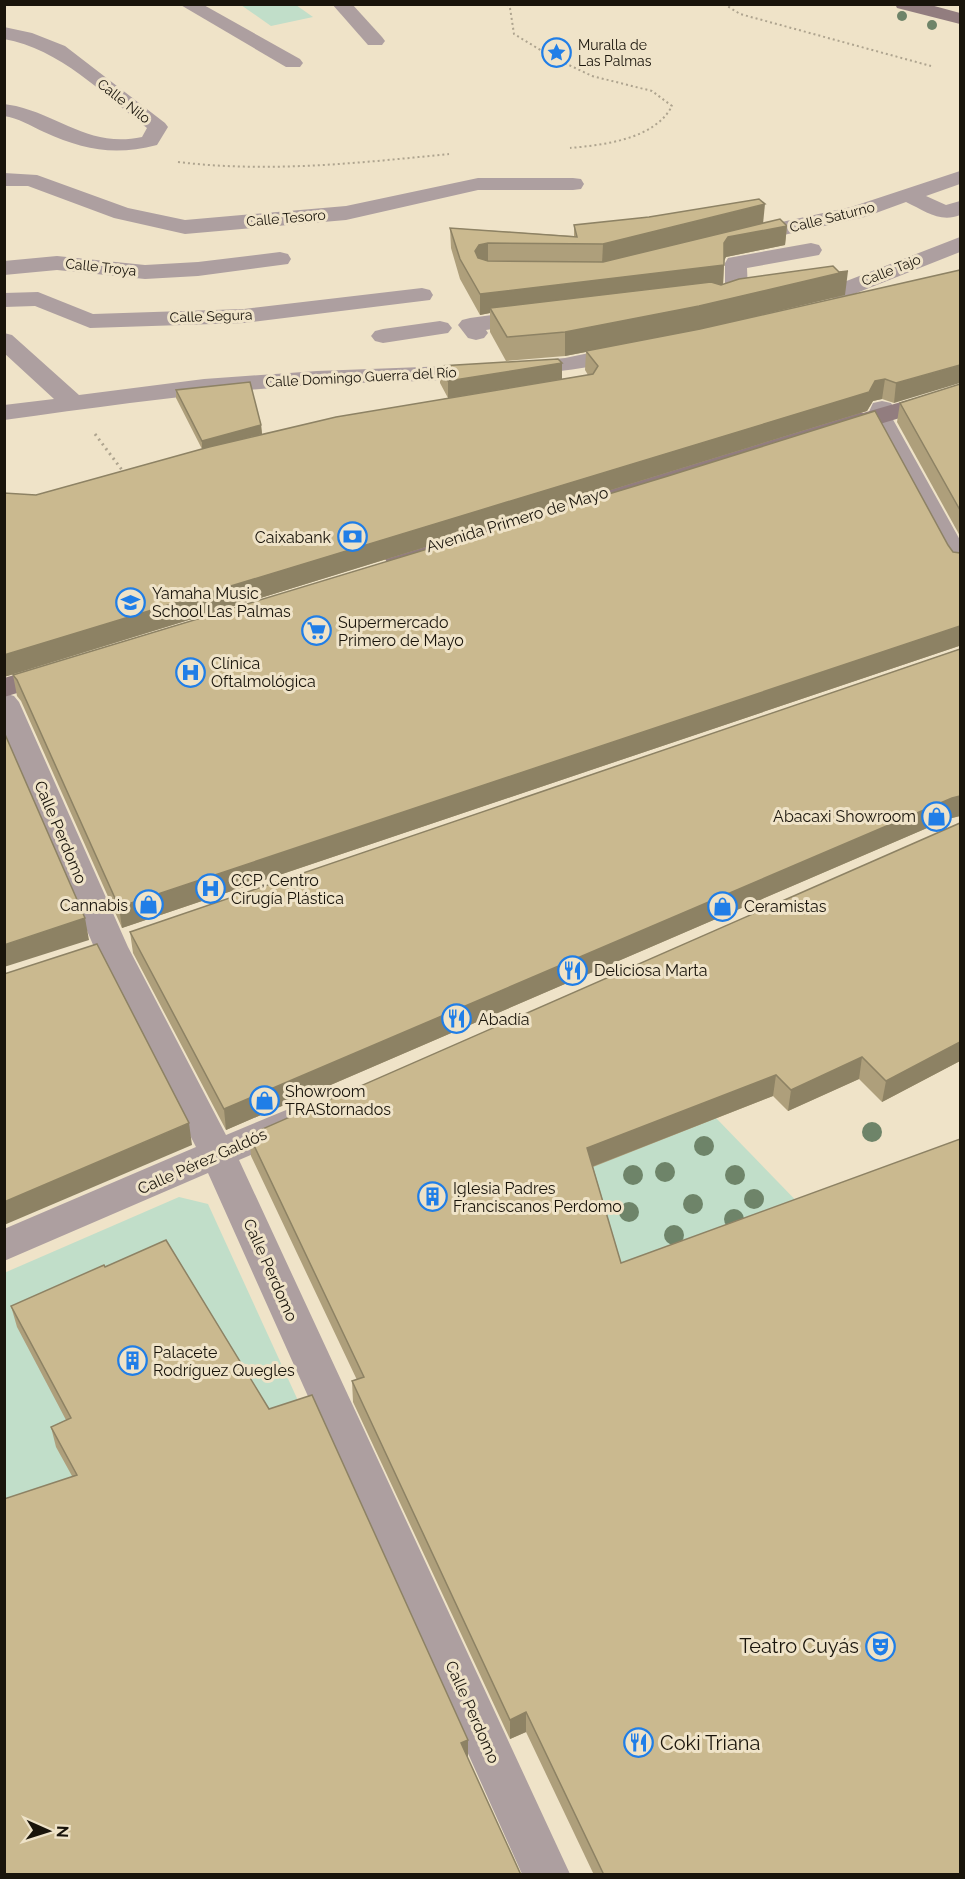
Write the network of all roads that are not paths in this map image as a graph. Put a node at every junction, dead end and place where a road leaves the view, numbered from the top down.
1 (188, 4) edge
2 (341, 4) edge
3 (904, 4) edge
4 (956, 4) edge
5 (960, 5) edge
6 (960, 19) edge
7 (4, 33) edge
8 (375, 41) dead end
9 (293, 63) dead end
10 (4, 110) edge
11 (960, 177) edge
12 (4, 179) edge
13 (573, 184) dead end
14 (908, 195) junction
15 (960, 207) edge
16 (198, 234) junction
17 (331, 234) dead end
18 (727, 240) edge
19 (960, 244) edge
20 (811, 250) dead end
21 (280, 259) dead end
22 (4, 268) edge
23 (198, 269) junction
24 (895, 293) edge
25 (422, 296) dead end
26 (4, 300) edge
27 (688, 304) edge
28 (851, 304) junction
29 (821, 310) edge
30 (561, 313) edge
31 (477, 320) edge
32 (440, 328) dead end
33 (290, 330) dead end
34 (383, 335) junction
35 (4, 340) edge
36 (654, 347) edge
37 (565, 365) junction
38 (960, 384) edge
39 (583, 387) edge
40 (960, 392) edge
41 (72, 402) junction
42 (880, 412) junction
43 (4, 413) edge
44 (960, 564) edge
45 (375, 569) edge
46 (4, 675) edge
47 (4, 688) edge
48 (4, 702) edge
49 (317, 1111) edge
50 (218, 1154) junction
51 (4, 1246) edge
52 (546, 1875) edge

1 - 9 street
2 - 8 street
3 - 6 street
4 - 5 street
7 - 10 street, Calle Nilo
11 - 14 street, Calle Saturno
12 - 16 street, Calle Tesoro
13 - 16 street, Calle Tesoro
14 - 15 street
14 - 18 street, Calle Saturno
16 - 17 street
16 - 23 street
19 - 28 street, Calle Tajo
20 - 27 street
21 - 23 street, Calle Troya
22 - 23 street, Calle Troya
24 - 28 street
25 - 34 street, Calle Segura
26 - 34 street, Calle Segura
28 - 29 street
30 - 31 street
32 - 34 street
33 - 34 street
34 - 37 street, Calle Domingo Guerra del Río
34 - 41 street, Calle Domingo Guerra del Río
35 - 41 street
36 - 37 street, Calle Domingo Guerra del Río
37 - 39 street
38 - 42 street, Avenida Primero de Mayo
40 - 42 street, Avenida Primero de Mayo
41 - 43 street, Calle Domingo Guerra del Río
42 - 44 street
42 - 45 street, Avenida Primero de Mayo
46 - 47 street
48 - 50 street, Calle Perdomo
49 - 50 street, Calle Pérez Galdós
50 - 51 street, Calle Pérez Galdós
50 - 52 street, Calle Perdomo

